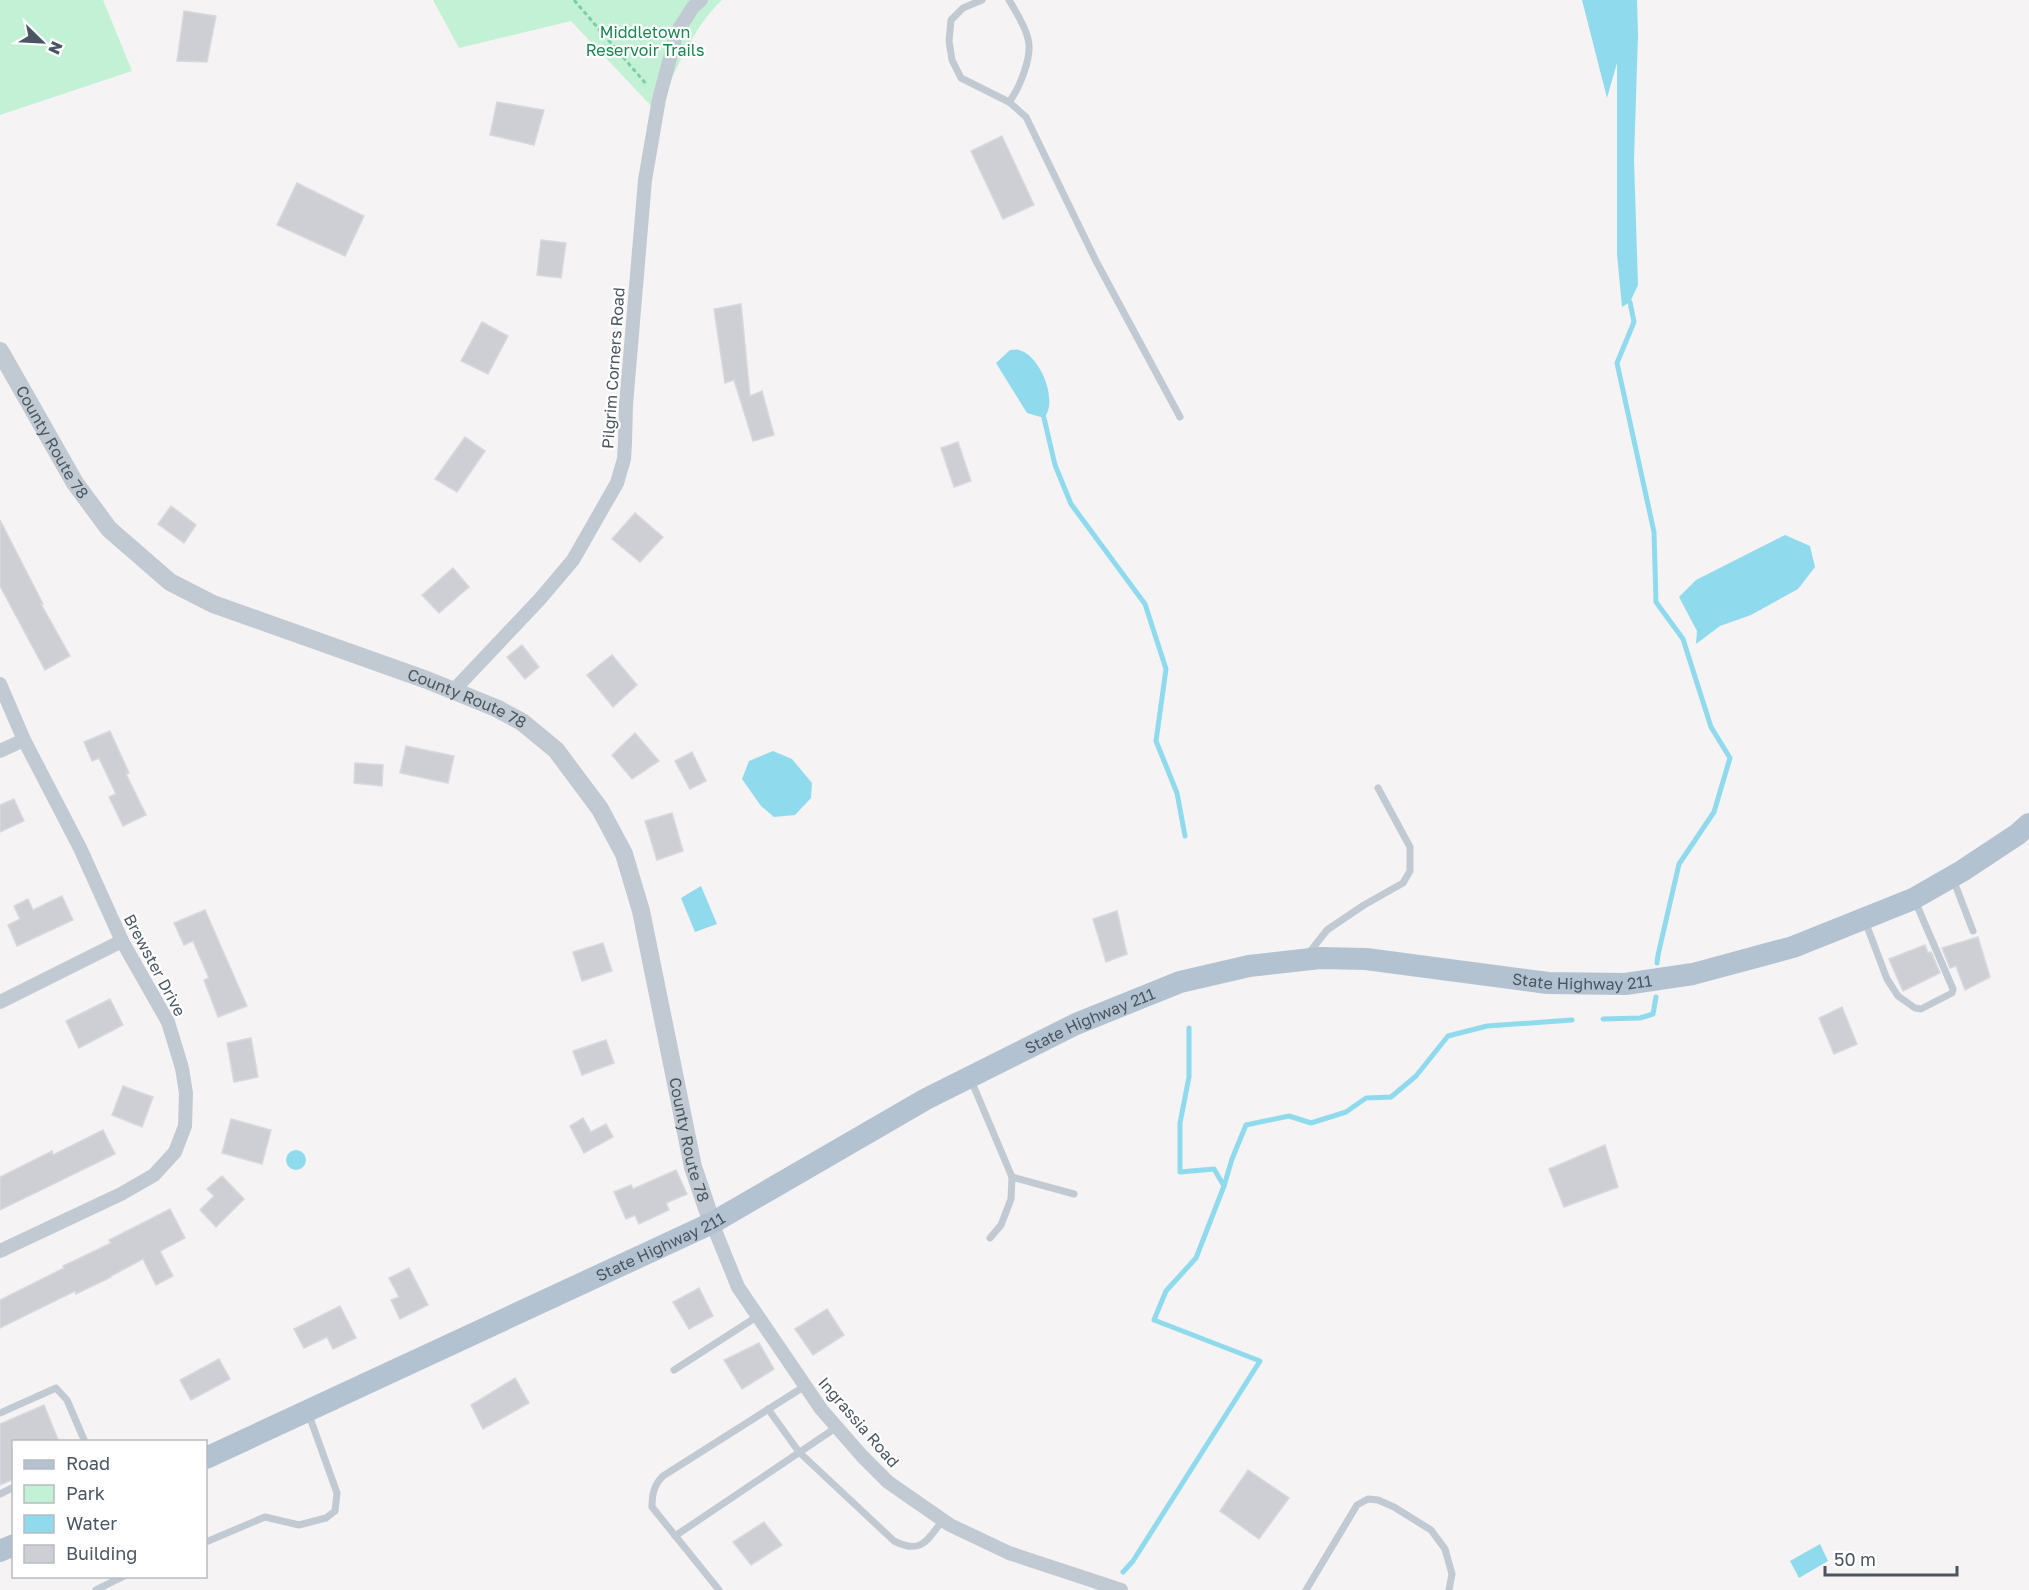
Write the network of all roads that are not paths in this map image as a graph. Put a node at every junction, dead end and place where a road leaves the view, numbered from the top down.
1 (701, 0) edge
2 (982, 0) edge
3 (1009, 0) edge
4 (1009, 102) junction
5 (0, 351) edge
6 (1180, 417) dead end
7 (0, 684) edge
8 (453, 691) junction
9 (24, 740) junction
10 (0, 751) edge
11 (1378, 788) dead end
12 (2029, 824) edge
13 (1952, 877) junction
14 (1913, 899) junction
15 (1864, 919) junction
16 (1973, 931) dead end
17 (122, 941) junction
18 (1303, 960) junction
19 (0, 1002) edge
20 (969, 1078) junction
21 (1012, 1177) junction
22 (1074, 1194) dead end
23 (712, 1223) junction
24 (990, 1238) dead end
25 (0, 1251) edge
26 (758, 1316) junction
27 (674, 1370) dead end
28 (806, 1386) junction
29 (768, 1409) junction
30 (308, 1410) junction
31 (0, 1413) edge
32 (837, 1427) junction
33 (84, 1440) edge
34 (799, 1452) junction
35 (207, 1458) edge
36 (943, 1520) junction
37 (675, 1536) junction
38 (207, 1542) edge
39 (120, 1578) edge
40 (96, 1590) edge
41 (720, 1590) edge
42 (1121, 1590) edge
43 (1306, 1590) edge
44 (1449, 1590) edge

1 - 8 street, Pilgrim Corners Road
2 - 4 lane
3 - 4 lane
4 - 6 lane
5 - 8 street, County Route 78
7 - 9 street, Brewster Drive
8 - 23 street, County Route 78
9 - 10 street
9 - 17 street, Brewster Drive
11 - 18 lane
12 - 13 main road, State Highway 211
13 - 14 main road, State Highway 211
13 - 16 lane
14 - 15 main road, State Highway 211
14 - 15 lane
15 - 18 main road, State Highway 211
17 - 19 street
17 - 25 street, Brewster Drive
18 - 20 main road, State Highway 211
20 - 21 lane
20 - 23 main road, State Highway 211
21 - 22 lane
21 - 24 lane
23 - 26 street, Ingrassia Road
23 - 30 main road, State Highway 211
26 - 27 lane
26 - 28 street, Ingrassia Road
28 - 29 lane
28 - 32 street, Ingrassia Road
29 - 34 lane
29 - 37 lane
30 - 35 main road, State Highway 211
30 - 38 lane
31 - 33 lane
32 - 34 lane
32 - 36 street, Ingrassia Road
34 - 36 lane
34 - 37 lane
36 - 42 street, Ingrassia Road
37 - 41 lane
39 - 40 lane
43 - 44 lane

